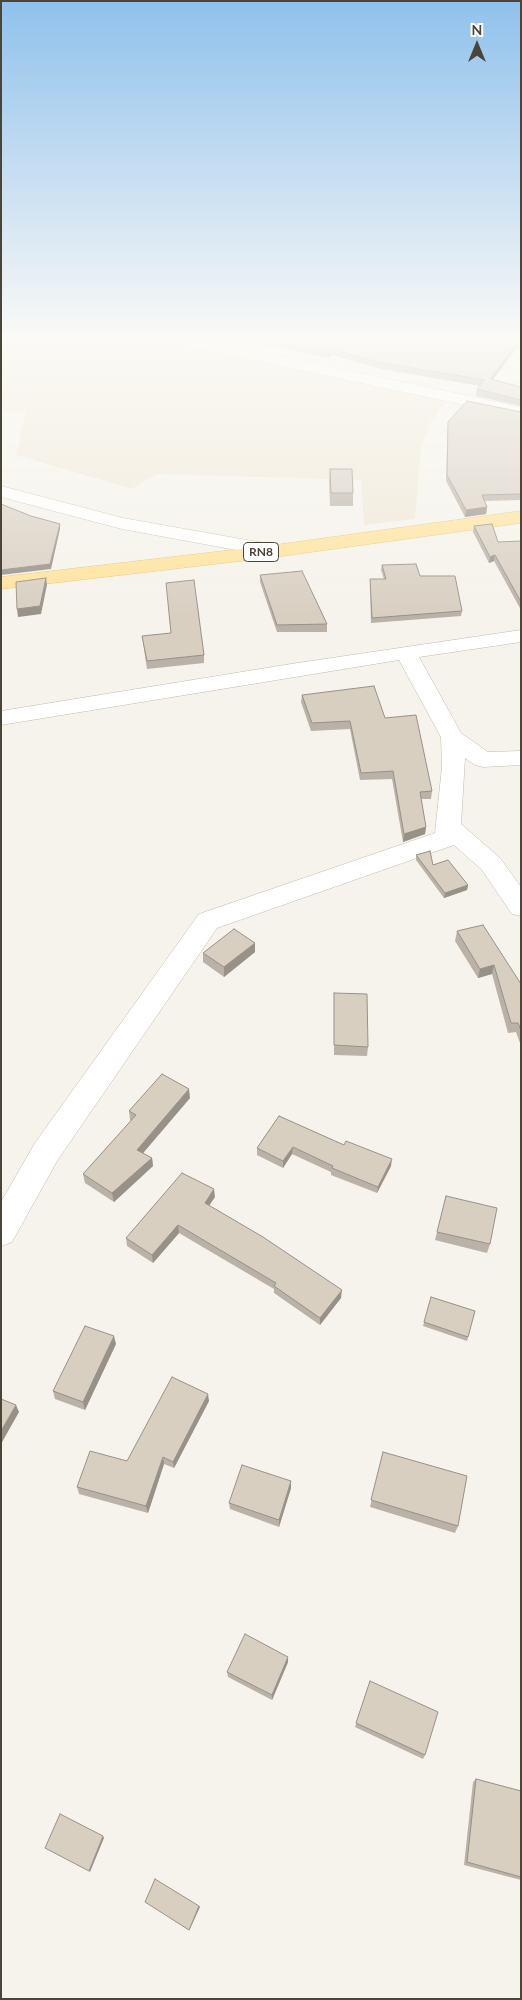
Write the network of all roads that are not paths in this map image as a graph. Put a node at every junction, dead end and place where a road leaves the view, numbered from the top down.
1 (1, 491) edge
2 (521, 517) edge
3 (274, 551) junction
4 (1, 582) edge
5 (521, 636) edge
6 (406, 653) junction
7 (1, 718) edge
8 (452, 737) junction
9 (521, 758) edge
10 (448, 826) junction
11 (521, 907) edge
12 (1, 1232) edge

1 - 3 street
2 - 3 main road, RN8
3 - 4 main road, RN8
5 - 6 street
6 - 7 street
6 - 8 street
8 - 9 street
8 - 10 street
10 - 11 street
10 - 12 street

